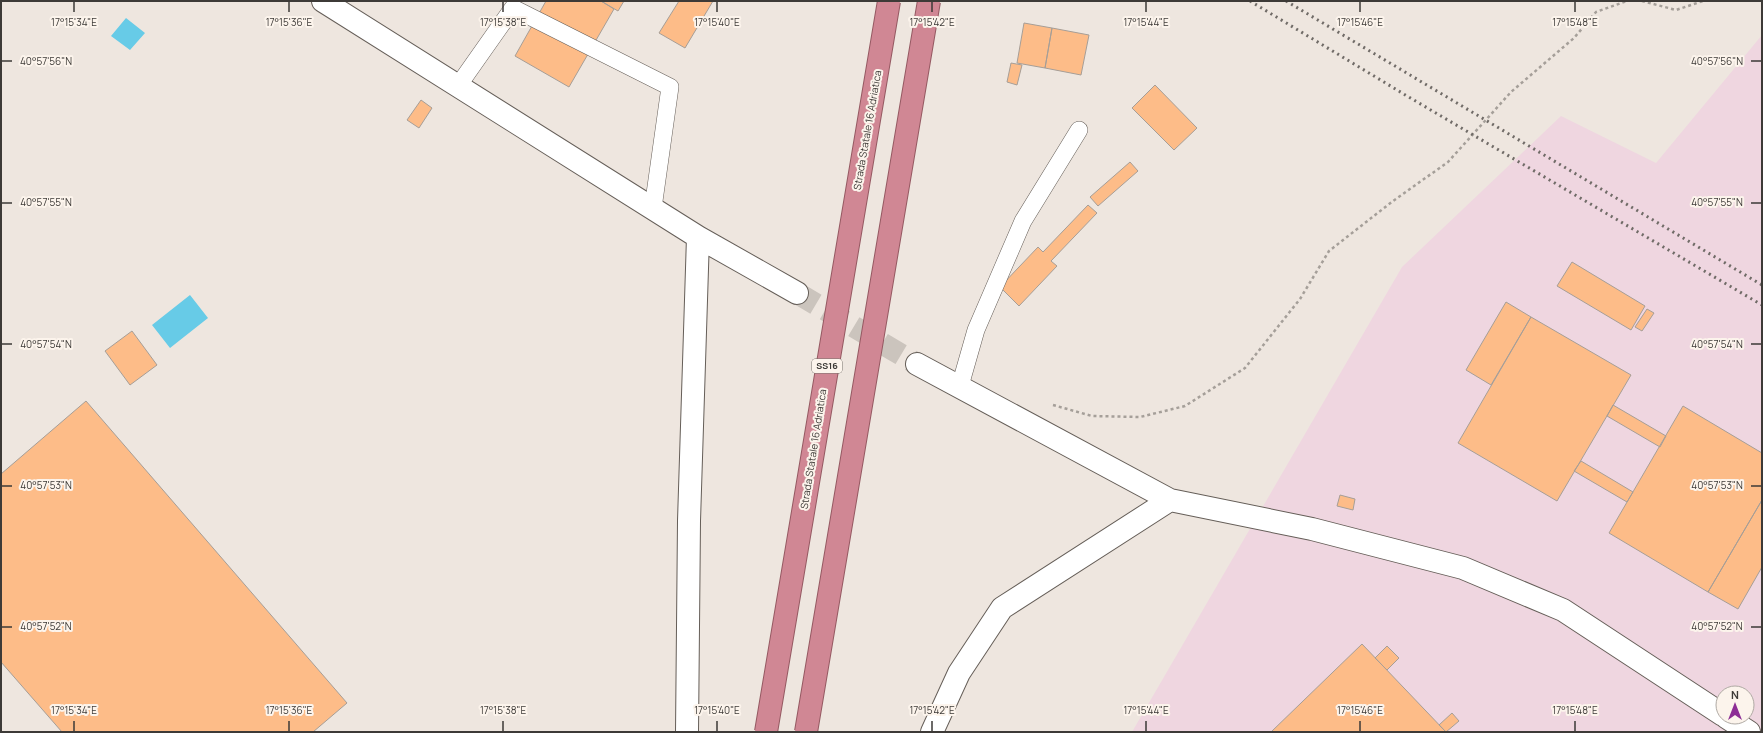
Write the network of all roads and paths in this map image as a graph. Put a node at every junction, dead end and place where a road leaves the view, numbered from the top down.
1 (323, 1) edge
2 (889, 1) edge
3 (928, 1) edge
4 (1627, 1) edge
5 (1642, 1) edge
6 (1703, 1) edge
7 (458, 86) junction
8 (1080, 130) dead end
9 (653, 208) junction
10 (698, 237) junction
11 (798, 293) tunnel mouth
12 (918, 364) tunnel mouth
13 (960, 386) junction
14 (1048, 403) dead end
15 (1170, 500) junction
16 (1715, 710) edge
17 (1738, 725) edge
18 (687, 732) edge
19 (766, 732) edge
20 (806, 732) edge
21 (932, 732) edge
22 (1749, 732) edge

1 - 7 street
2 - 19 highway, Strada Statale 16 Adriatica / SS16, bridge
3 - 20 highway, bridge
4 - 14 path
5 - 6 path
7 - 9 street
7 - 9 lane
8 - 13 lane
9 - 10 street
10 - 11 street
10 - 18 street
12 - 13 street
13 - 15 street
15 - 16 street
15 - 21 street
17 - 22 street

